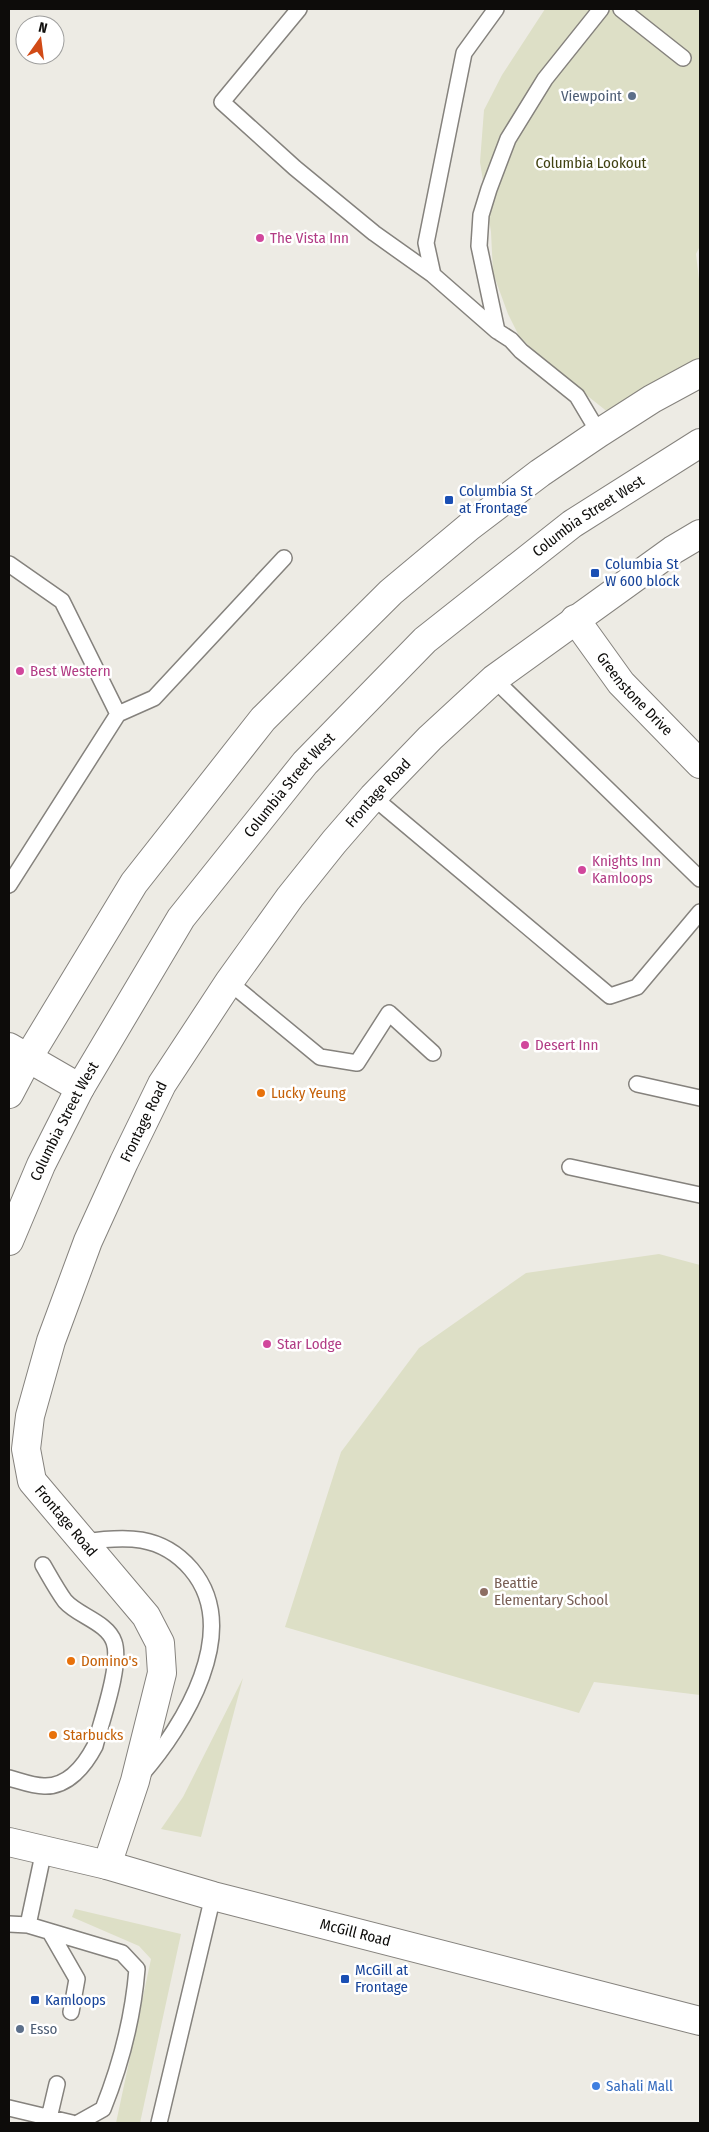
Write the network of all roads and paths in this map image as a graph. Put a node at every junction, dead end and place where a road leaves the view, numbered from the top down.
1 (299, 9) edge
2 (496, 9) edge
3 (601, 9) edge
4 (621, 9) edge
5 (683, 58) dead end
6 (432, 275) junction
7 (498, 331) junction
8 (700, 374) edge
9 (599, 433) junction
10 (700, 443) edge
11 (700, 534) edge
12 (284, 558) dead end
13 (9, 564) edge
14 (576, 619) junction
15 (494, 679) junction
16 (118, 714) junction
17 (700, 764) edge
18 (373, 797) junction
19 (700, 879) edge
20 (9, 885) edge
21 (700, 912) edge
22 (229, 982) junction
23 (18, 1052) edge
24 (434, 1053) dead end
25 (637, 1084) dead end
26 (80, 1088) junction
27 (9, 1094) edge
28 (700, 1098) edge
29 (570, 1167) dead end
30 (700, 1196) edge
31 (9, 1241) edge
32 (83, 1542) junction
33 (43, 1565) dead end
34 (9, 1778) edge
35 (135, 1781) junction
36 (9, 1842) edge
37 (44, 1850) junction
38 (107, 1865) junction
39 (214, 1896) junction
40 (9, 1925) edge
41 (28, 1925) junction
42 (50, 1932) junction
43 (71, 2012) dead end
44 (700, 2021) edge
45 (56, 2084) dead end
46 (9, 2108) edge
47 (49, 2118) junction
48 (72, 2123) edge
49 (78, 2123) edge
50 (159, 2123) edge

1 - 6 lane
2 - 6 lane
3 - 7 lane
4 - 5 lane
6 - 7 lane
7 - 9 lane
8 - 9 street
9 - 23 street
10 - 26 street, Columbia Street West
11 - 14 street, Frontage Road
12 - 16 lane
13 - 16 lane
14 - 15 street, Frontage Road
14 - 17 street, Greenstone Drive
15 - 18 street, Frontage Road
15 - 19 lane
16 - 20 lane
18 - 21 lane
18 - 22 street, Frontage Road
22 - 24 lane
22 - 32 street, Frontage Road
23 - 26 street
23 - 27 street
25 - 28 lane
26 - 31 street, Columbia Street West
29 - 30 lane
32 - 35 street, Frontage Road
32 - 35 lane
33 - 34 lane
35 - 38 street, Frontage Road
36 - 37 street, McGill Road
37 - 38 street, McGill Road
37 - 41 lane
38 - 39 street, McGill Road
39 - 44 street, McGill Road
39 - 50 lane
40 - 41 lane
41 - 42 lane
42 - 43 lane
42 - 49 lane
45 - 47 lane
46 - 47 lane
47 - 48 lane

